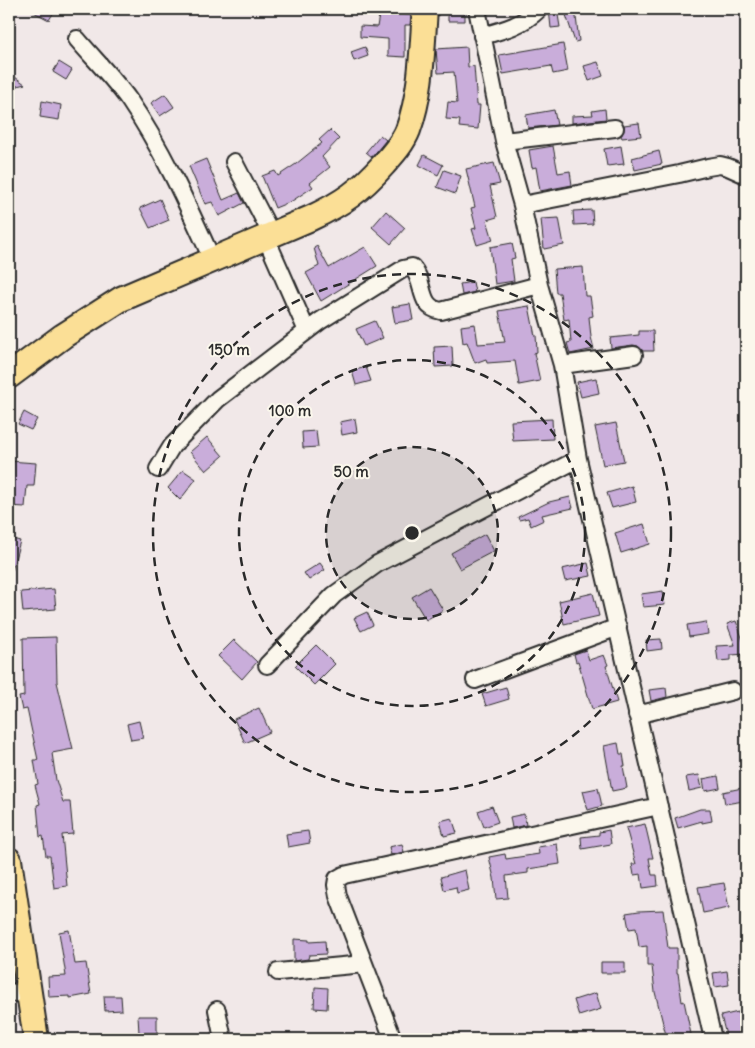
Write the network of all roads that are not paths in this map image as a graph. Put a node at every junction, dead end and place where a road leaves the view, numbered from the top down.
1 (425, 9) edge
2 (477, 9) edge
3 (539, 9) edge
4 (482, 36) junction
5 (77, 39) dead end
6 (616, 128) dead end
7 (504, 141) junction
8 (234, 162) dead end
9 (746, 175) edge
10 (522, 205) junction
11 (269, 236) junction
12 (212, 259) junction
13 (539, 285) junction
14 (307, 331) junction
15 (634, 355) dead end
16 (562, 365) junction
17 (9, 376) edge
18 (578, 459) junction
19 (158, 469) dead end
20 (618, 627) junction
21 (267, 665) dead end
22 (475, 680) dead end
23 (733, 691) dead end
24 (637, 715) junction
25 (660, 806) junction
26 (9, 860) edge
27 (364, 964) junction
28 (278, 972) dead end
29 (19, 993) edge
30 (217, 1010) dead end
31 (36, 1039) edge
32 (223, 1039) edge
33 (393, 1039) edge
34 (713, 1039) edge

1 - 11 highway
2 - 4 street
3 - 4 street
4 - 7 street
5 - 12 street
6 - 7 street
7 - 10 street
8 - 11 street
9 - 10 street
10 - 13 street
11 - 12 highway
11 - 14 street
12 - 17 highway
13 - 14 street
13 - 16 street
14 - 19 street
15 - 16 street
16 - 18 street
18 - 20 street
18 - 21 street
20 - 22 street
20 - 24 street
23 - 24 street
24 - 25 street
25 - 27 street
25 - 34 street
26 - 29 highway
27 - 28 street
27 - 33 street
29 - 31 highway
30 - 32 street

